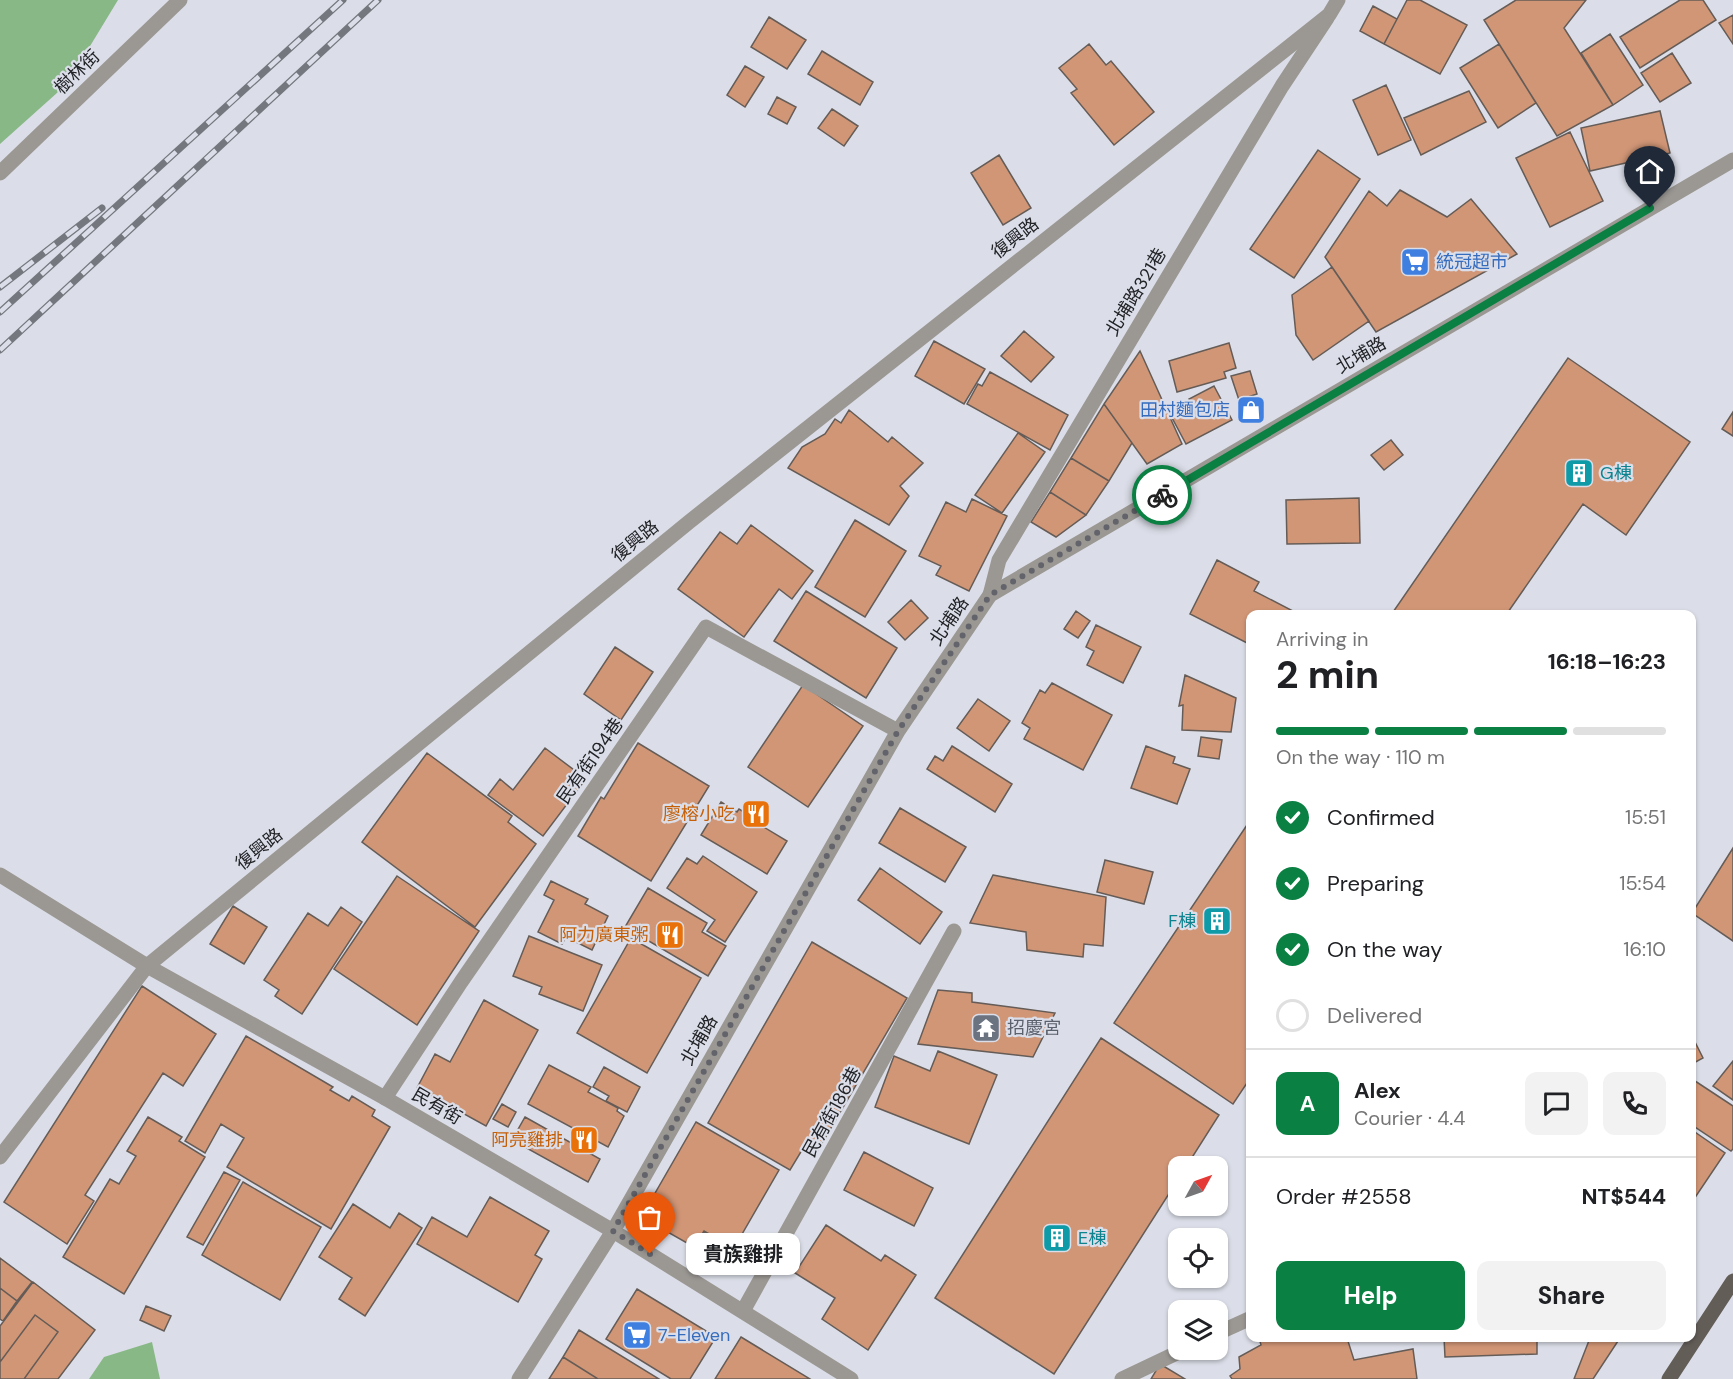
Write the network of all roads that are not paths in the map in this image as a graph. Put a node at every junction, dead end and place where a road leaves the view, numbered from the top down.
1 (180, 0) edge
2 (1338, 0) edge
3 (1329, 15) junction
4 (1733, 160) edge
5 (0, 173) edge
6 (990, 595) junction
7 (898, 731) junction
8 (0, 875) edge
9 (954, 931) dead end
10 (147, 966) junction
11 (385, 1098) junction
12 (0, 1157) edge
13 (613, 1231) junction
14 (1733, 1281) edge
15 (743, 1311) junction
16 (1246, 1320) edge
17 (1228, 1329) edge
18 (1696, 1338) edge
19 (1693, 1342) edge
20 (1168, 1357) edge
21 (519, 1379) edge
22 (851, 1379) edge
23 (1122, 1379) edge
24 (1669, 1379) edge

1 - 5 street, 樹林街
2 - 3 street, 復興路
3 - 6 street, 北埔路321巷
3 - 10 street, 復興路
4 - 6 street, 北埔路
6 - 7 street, 北埔路
7 - 11 street, 民有街194巷
7 - 13 street, 北埔路
8 - 10 street, 民有街
9 - 15 street, 民有街186巷
10 - 11 street, 民有街
10 - 12 street, 復興路
11 - 13 street, 民有街
13 - 15 street, 民有街
13 - 21 street, 北埔路
14 - 18 main road
15 - 22 street, 民有街
16 - 17 street
19 - 24 main road
20 - 23 street

